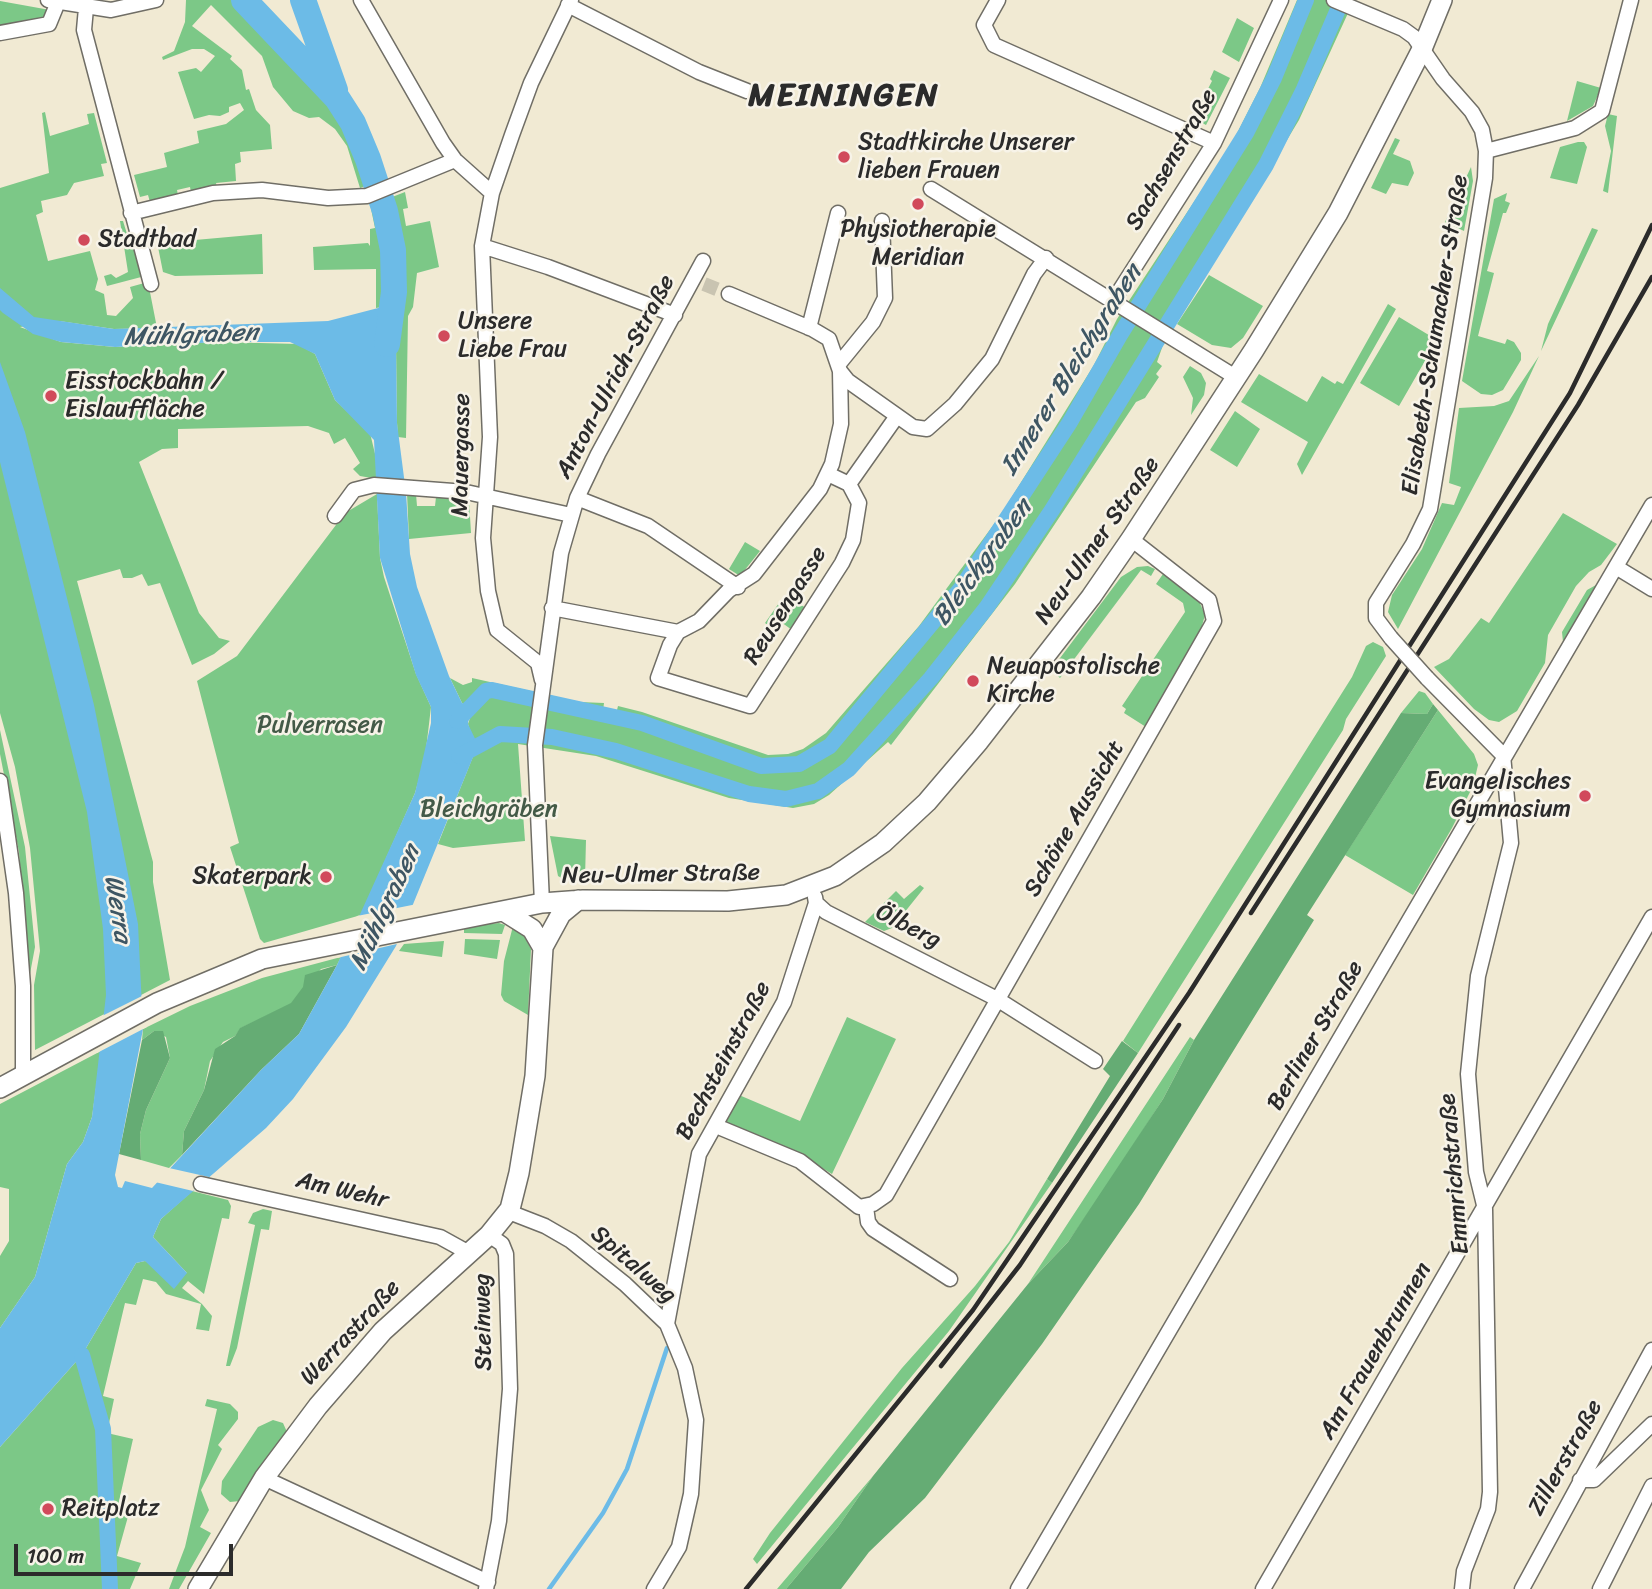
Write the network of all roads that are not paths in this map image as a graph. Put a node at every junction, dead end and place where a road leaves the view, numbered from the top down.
1 (156, 0) edge
2 (361, 0) edge
3 (998, 0) edge
4 (1281, 0) edge
5 (1334, 0) edge
6 (1442, 0) edge
7 (1631, 0) edge
8 (53, 1) edge
9 (570, 2) edge
10 (86, 8) junction
11 (0, 33) edge
12 (1422, 49) junction
13 (747, 91) dead end
14 (1214, 143) junction
15 (1486, 151) junction
16 (455, 160) junction
17 (931, 189) dead end
18 (492, 194) junction
19 (131, 213) junction
20 (838, 213) dead end
21 (882, 221) dead end
22 (482, 246) junction
23 (1046, 258) junction
24 (703, 261) dead end
25 (151, 284) dead end
26 (729, 294) tunnel mouth
27 (1117, 304) junction
28 (675, 315) junction
29 (802, 325) junction
30 (839, 368) junction
31 (1237, 378) junction
32 (897, 416) junction
33 (828, 474) junction
34 (849, 484) junction
35 (488, 495) junction
36 (577, 498) junction
37 (1652, 505) edge
38 (571, 515) junction
39 (335, 516) dead end
40 (1131, 539) junction
41 (1616, 567) junction
42 (738, 587) junction
43 (1652, 589) edge
44 (552, 608) junction
45 (678, 632) junction
46 (541, 687) junction
47 (1503, 755) junction
48 (0, 781) edge
49 (814, 894) junction
50 (578, 900) junction
51 (542, 902) junction
52 (505, 912) junction
53 (1652, 917) edge
54 (543, 947) junction
55 (997, 999) junction
56 (1095, 1061) dead end
57 (32, 1070) junction
58 (0, 1088) edge
59 (716, 1126) junction
60 (201, 1184) dead end
61 (866, 1207) junction
62 (1485, 1209) junction
63 (509, 1212) junction
64 (489, 1236) junction
65 (469, 1253) junction
66 (950, 1279) dead end
67 (667, 1324) junction
68 (1652, 1350) edge
69 (1652, 1424) edge
70 (264, 1478) junction
71 (1580, 1480) junction
72 (1652, 1486) edge
73 (487, 1586) edge
74 (198, 1589) edge
75 (654, 1589) edge
76 (1018, 1589) edge
77 (1263, 1589) edge
78 (1462, 1589) edge
79 (1522, 1589) edge
80 (1600, 1589) edge

1 - 10 street
2 - 16 street
3 - 14 street
4 - 14 street, Sachsenstraße
5 - 12 street, Elisabeth-Schumacher-Straße
6 - 12 main road, Neu-Ulmer Straße
7 - 15 street, Elisabeth-Schumacher-Straße
8 - 10 street
8 - 11 street
9 - 13 street
9 - 18 street, Mauergasse
10 - 19 street
12 - 15 street, Elisabeth-Schumacher-Straße
12 - 31 main road, Neu-Ulmer Straße
14 - 27 street, Sachsenstraße
15 - 47 street, Elisabeth-Schumacher-Straße, bridge
16 - 18 street
16 - 19 street
17 - 23 street
18 - 22 street, Mauergasse
19 - 25 street
20 - 29 street
21 - 30 street
22 - 28 street
22 - 35 street, Mauergasse
23 - 27 street
23 - 32 street
24 - 28 street, Anton-Ulrich-Straße
26 - 29 street
27 - 31 street
28 - 36 street, Anton-Ulrich-Straße
29 - 30 street
30 - 32 street
30 - 33 street
31 - 40 main road, Neu-Ulmer Straße
32 - 34 street
33 - 34 street
33 - 42 street
34 - 45 street, Reusengasse
35 - 38 street, Anton-Ulrich-Straße
35 - 39 street, Anton-Ulrich-Straße
35 - 46 street, Mauergasse
36 - 38 street, Anton-Ulrich-Straße
36 - 42 street
37 - 41 street, Berliner Straße
38 - 44 street, Anton-Ulrich-Straße
40 - 49 main road, Neu-Ulmer Straße
40 - 55 street, Schöne Aussicht
41 - 43 street
41 - 47 street, Berliner Straße
42 - 45 street
44 - 45 street
44 - 46 street, Anton-Ulrich-Straße
46 - 51 street, Anton-Ulrich-Straße
47 - 62 street, Emmrichstraße
47 - 76 street, Berliner Straße
48 - 57 street
49 - 50 main road, Neu-Ulmer Straße
49 - 55 street, Ölberg
49 - 59 street, Bechsteinstraße
50 - 51 main road, Neu-Ulmer Straße
50 - 54 main road
51 - 52 main road, Neu-Ulmer Straße
51 - 54 main road
52 - 54 main road
52 - 57 main road, Neu-Ulmer Straße
53 - 62 street, Am Frauenbrunnen
54 - 63 main road
55 - 56 street
55 - 61 street, Schöne Aussicht
57 - 58 main road, Neu-Ulmer Straße
59 - 61 street
59 - 67 street, Bechsteinstraße
60 - 65 street, Am Wehr
61 - 66 street
62 - 77 street, Am Frauenbrunnen
62 - 78 street, Emmrichstraße
63 - 64 main road
63 - 67 street, Spitalweg
64 - 65 main road, Werrastraße
64 - 73 street, Steinweg
65 - 70 main road, Werrastraße
67 - 75 street, Spitalweg
68 - 71 street, Zillerstraße
69 - 71 street
70 - 73 street
70 - 74 main road, Werrastraße
71 - 79 street, Zillerstraße
72 - 80 street

